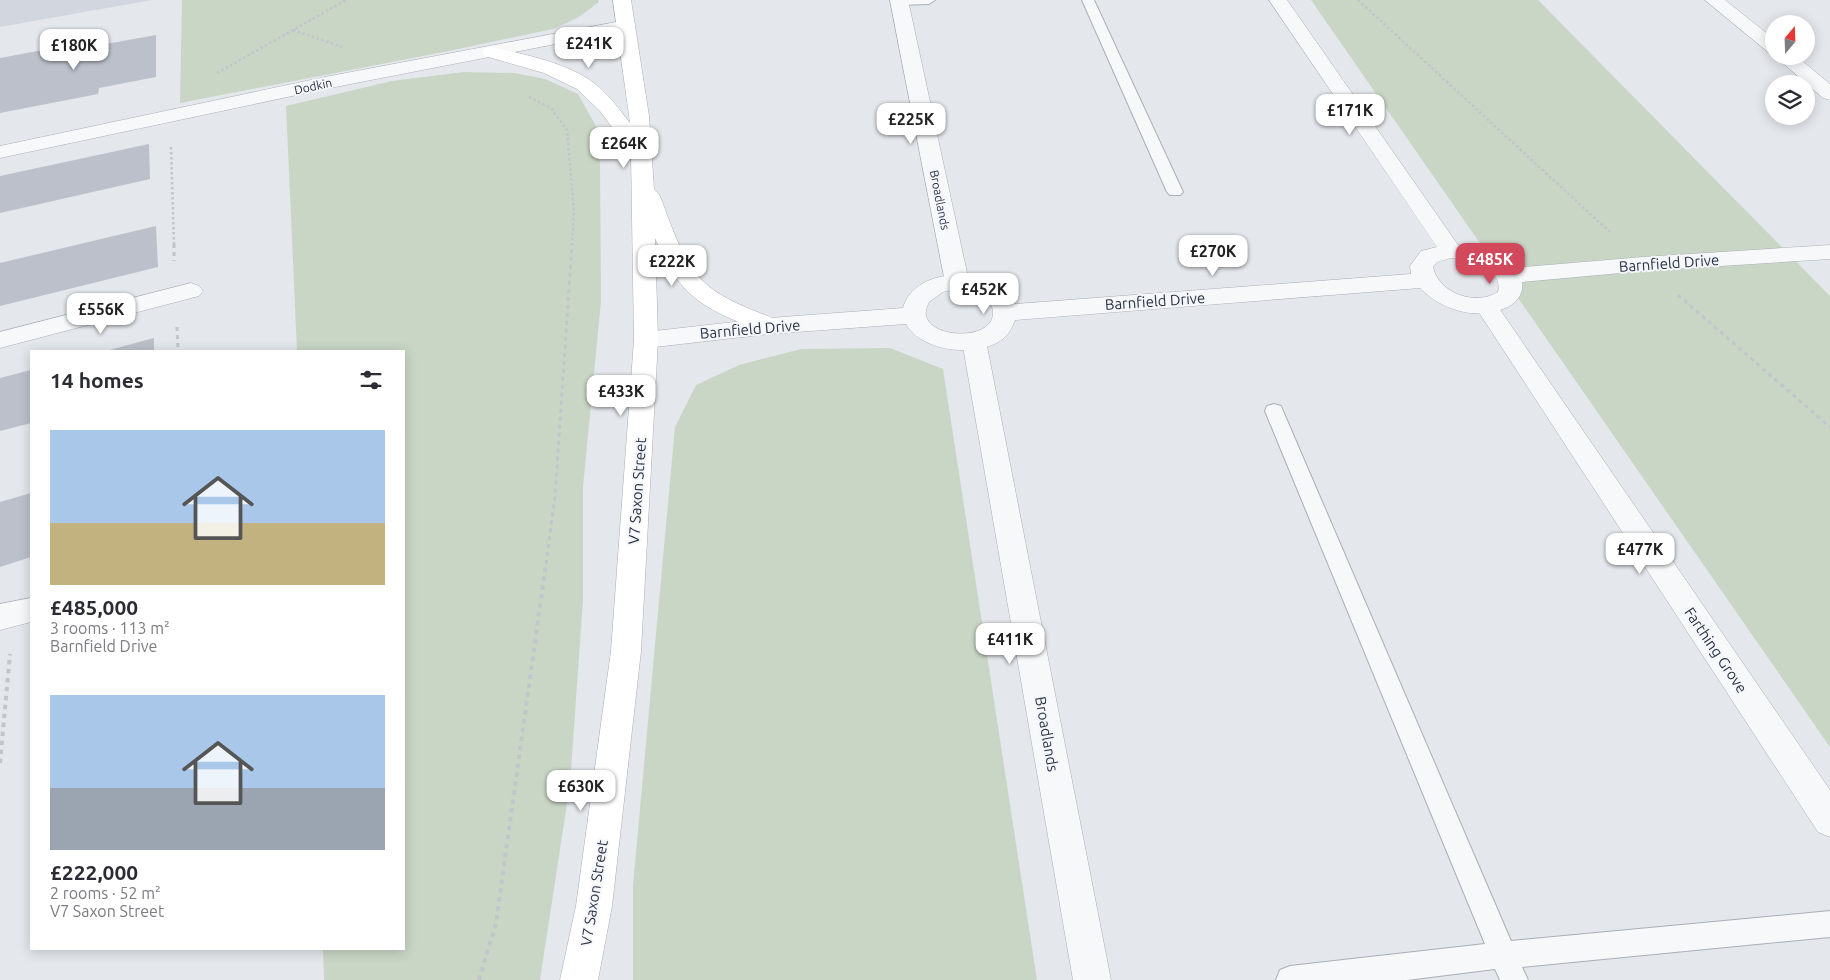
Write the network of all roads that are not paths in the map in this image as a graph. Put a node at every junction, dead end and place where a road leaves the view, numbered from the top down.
1 (622, 0) edge
2 (929, 0) edge
3 (1088, 0) edge
4 (1278, 0) edge
5 (1714, 0) edge
6 (899, 1) edge
7 (627, 24) junction
8 (1765, 41) edge
9 (491, 52) junction
10 (1795, 65) edge
11 (1830, 94) edge
12 (0, 152) edge
13 (641, 153) junction
14 (643, 184) junction
15 (1176, 192) dead end
16 (1451, 251) junction
17 (1830, 252) edge
18 (1508, 276) junction
19 (1424, 280) junction
20 (957, 282) junction
21 (183, 293) road end
22 (1486, 306) junction
23 (1006, 313) junction
24 (914, 315) junction
25 (769, 326) junction
26 (0, 340) edge
27 (646, 340) junction
28 (974, 341) junction
29 (1274, 411) dead end
30 (1830, 820) edge
31 (1830, 924) edge
32 (1503, 955) junction
33 (579, 980) edge
34 (1092, 980) edge
35 (1290, 980) edge
36 (1514, 980) edge

1 - 7 main road, V7 Saxon Street
2 - 6 lane
3 - 15 lane
4 - 16 street
5 - 8 street
6 - 20 street, Broadlands
7 - 9 street, Dodkin
7 - 13 main road, V7 Saxon Street
9 - 12 street, Dodkin
9 - 13 main road
10 - 11 street
13 - 14 main road, V7 Saxon Street
14 - 25 main road
14 - 27 main road, V7 Saxon Street
16 - 18 street
16 - 19 street
17 - 18 street, Barnfield Drive
18 - 22 street
19 - 22 street
19 - 23 street, Barnfield Drive
20 - 23 street
20 - 24 street
21 - 26 street
22 - 30 street, Farthing Grove
23 - 28 street
24 - 25 street, Barnfield Drive
24 - 28 street
25 - 27 street, Barnfield Drive
27 - 33 main road, V7 Saxon Street
28 - 34 street, Broadlands
29 - 32 lane
31 - 32 lane
32 - 35 lane
32 - 36 lane

